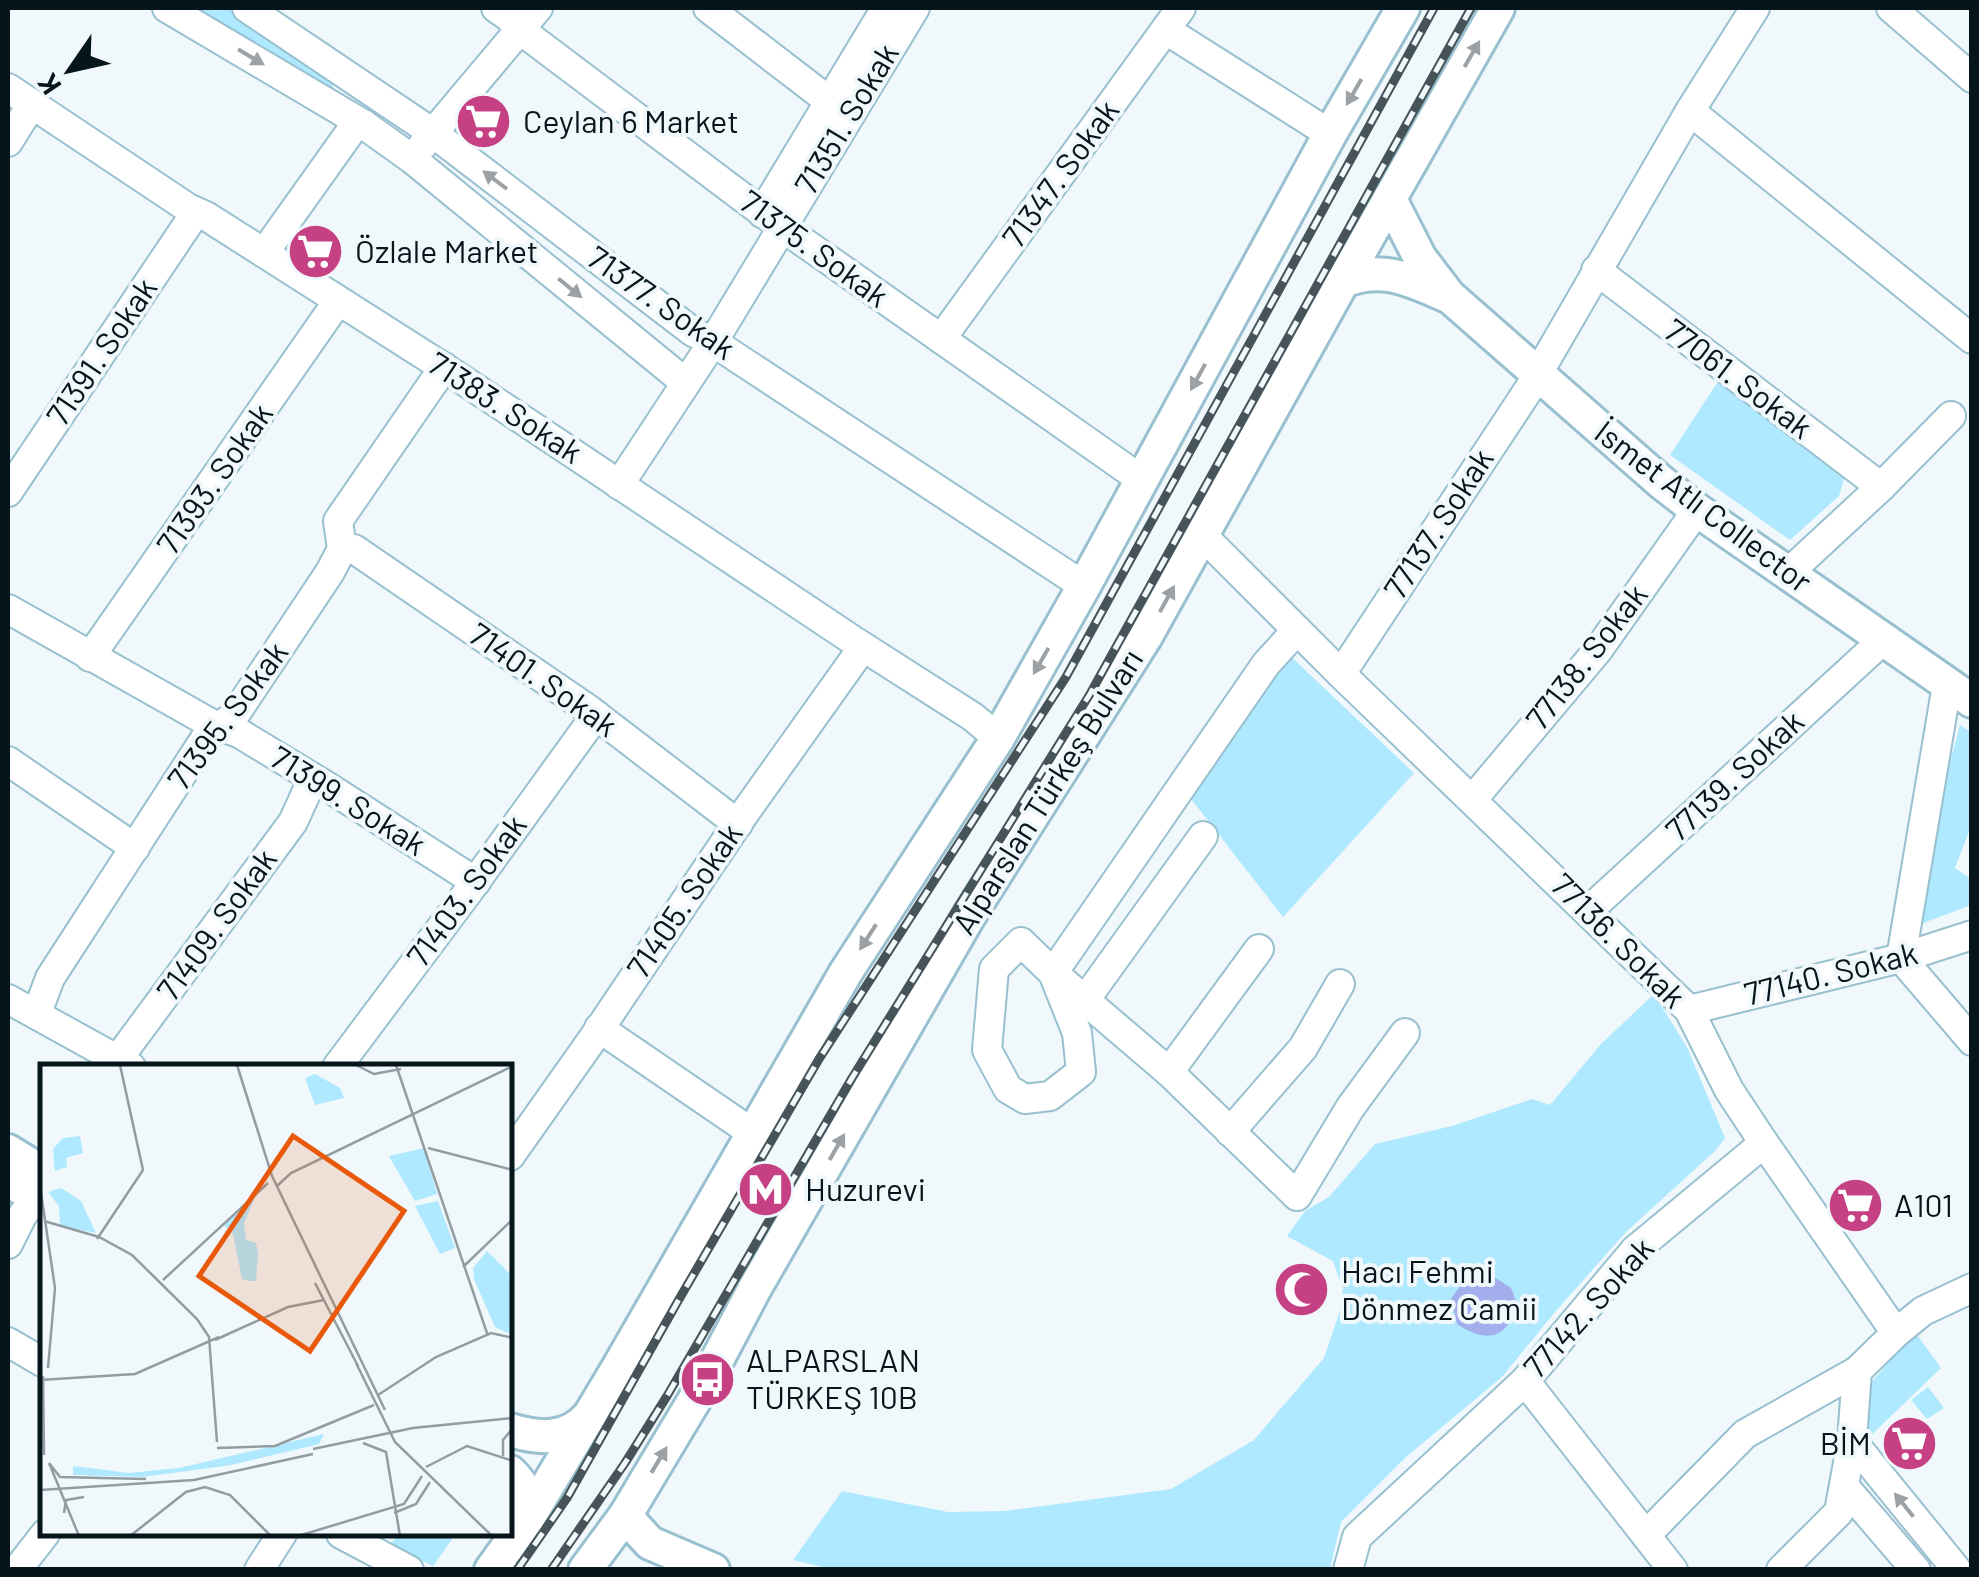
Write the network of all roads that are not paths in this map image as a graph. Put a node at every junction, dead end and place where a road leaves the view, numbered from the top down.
1 (171, 8) edge
2 (248, 8) edge
3 (496, 8) edge
4 (538, 8) edge
5 (708, 8) edge
6 (886, 8) edge
7 (914, 8) edge
8 (1403, 8) edge
9 (1498, 8) edge
10 (1755, 8) edge
11 (1891, 8) edge
12 (1173, 19) edge
13 (519, 29) junction
14 (1972, 78) edge
15 (8, 88) edge
16 (829, 101) junction
17 (32, 104) junction
18 (1690, 111) junction
19 (362, 124) junction
20 (433, 133) junction
21 (1330, 134) junction
22 (8, 142) edge
23 (412, 160) junction
24 (1390, 199) junction
25 (196, 212) junction
26 (772, 220) junction
27 (264, 253) junction
28 (1596, 270) junction
29 (1342, 281) junction
30 (1449, 296) junction
31 (338, 301) junction
32 (941, 339) junction
33 (1972, 339) edge
34 (714, 342) junction
35 (444, 368) junction
36 (1537, 374) junction
37 (686, 383) junction
38 (1951, 416) dead end
39 (1142, 480) junction
40 (619, 485) junction
41 (1881, 487) junction
42 (8, 492) edge
43 (1696, 510) junction
44 (1202, 535) junction
45 (342, 549) junction
46 (1788, 574) junction
47 (1084, 586) junction
48 (8, 608) edge
49 (1298, 630) junction
50 (1882, 641) junction
51 (863, 646) junction
52 (90, 656) junction
53 (1341, 674) junction
54 (1959, 693) edge
55 (596, 715) junction
56 (221, 726) junction
57 (998, 738) junction
58 (8, 761) edge
59 (313, 778) junction
60 (1473, 800) junction
61 (738, 824) junction
62 (1203, 836) dead end
63 (135, 848) junction
64 (476, 882) junction
65 (1588, 911) junction
66 (1972, 935) edge
67 (1259, 949) dead end
68 (1902, 958) junction
69 (1053, 973) junction
70 (1340, 984) dead end
71 (8, 999) edge
72 (1085, 1000) junction
73 (1689, 1010) junction
74 (39, 1016) junction
75 (600, 1028) junction
76 (1405, 1033) dead end
77 (1972, 1042) edge
78 (118, 1064) edge
79 (121, 1064) edge
80 (340, 1064) edge
81 (1169, 1072) junction
82 (1230, 1132) junction
83 (754, 1134) junction
84 (1764, 1144) junction
85 (8, 1151) edge
86 (512, 1153) edge
87 (8, 1180) edge
88 (40, 1188) edge
89 (40, 1189) edge
90 (40, 1190) edge
91 (8, 1244) edge
92 (1972, 1288) edge
93 (1896, 1332) junction
94 (8, 1342) edge
95 (40, 1361) edge
96 (1857, 1370) junction
97 (1525, 1382) junction
98 (592, 1412) junction
99 (512, 1431) edge
100 (1852, 1441) junction
101 (512, 1474) edge
102 (1844, 1486) junction
103 (625, 1516) junction
104 (526, 1520) junction
105 (1646, 1536) junction
106 (43, 1537) edge
107 (280, 1537) edge
108 (347, 1537) edge
109 (17, 1570) edge
110 (259, 1570) edge
111 (410, 1570) edge
112 (491, 1570) edge
113 (585, 1570) edge
114 (714, 1570) edge
115 (1348, 1570) edge
116 (1673, 1570) edge
117 (1782, 1570) edge
118 (1916, 1570) edge
119 (1957, 1570) edge

1 -> 19 street, 71377. Sokak
2 - 20 street, 71377. Sokak
3 - 13 street, 71375. Sokak
4 - 13 street
5 - 16 street
6 - 16 street, 71351. Sokak
7 - 26 street, 71351. Sokak
8 -> 21 main road
24 -> 9 main road, Alparslan Türkeş Bulvarı
10 - 18 street, 77137. Sokak
11 - 14 street
12 - 21 street
12 - 32 street, 71347. Sokak
13 - 20 street
13 - 26 street, 71375. Sokak
15 - 17 street, 71383. Sokak
16 - 26 street, 71351. Sokak
17 - 22 street
17 - 25 street, 71383. Sokak
18 - 28 street, 77137. Sokak
18 - 33 street
19 - 23 street, 71377. Sokak
19 - 27 street
20 - 23 street
34 -> 20 street, 71377. Sokak
21 -> 39 main road
23 -> 37 street, 71377. Sokak
24 - 29 main road, Alparslan Türkeş Bulvarı
24 - 30 main road
25 - 27 street, 71383. Sokak
25 - 42 street, 71391. Sokak
26 - 32 street, 71375. Sokak
26 - 34 street, 71351. Sokak
27 - 31 street, 71383. Sokak
28 - 36 street, 77137. Sokak
28 - 41 street, 77061. Sokak
29 - 30 main road
29 - 44 main road, Alparslan Türkeş Bulvarı
30 - 36 main road, İsmet Atlı Collector
31 - 35 street, 71383. Sokak
31 - 52 street, 71393. Sokak
32 - 39 street, 71375. Sokak
34 - 37 street, 71351. Sokak
34 - 47 street, 71377. Sokak
35 - 40 street, 71383. Sokak
35 - 45 street, 71395. Sokak
36 - 43 main road, İsmet Atlı Collector
36 - 53 street, 77137. Sokak
37 - 40 street, 71351. Sokak
38 - 41 street
39 - 47 main road
40 - 51 street, 71383. Sokak
41 - 46 street
43 - 46 main road, İsmet Atlı Collector
43 - 60 street, 77138. Sokak
44 - 49 street, 77136. Sokak
103 -> 44 main road, Alparslan Türkeş Bulvarı
45 - 55 street, 71401. Sokak
45 - 56 street, 71395. Sokak
46 - 50 main road, İsmet Atlı Collector
47 -> 57 main road
48 - 52 street, 71399. Sokak
49 - 53 street, 77136. Sokak
49 - 69 street
50 - 54 main road, İsmet Atlı Collector
50 - 65 street, 77139. Sokak
51 - 57 street, 71383. Sokak
51 - 61 street, 71405. Sokak
52 - 56 street, 71399. Sokak
53 - 60 street, 77136. Sokak
54 - 68 street
55 - 61 street, 71401. Sokak
55 - 64 street, 71403. Sokak
56 - 59 street, 71399. Sokak
56 - 63 street, 71395. Sokak
57 -> 83 main road
58 - 63 street
59 - 64 street, 71399. Sokak
59 - 79 street, 71409. Sokak
60 - 65 street, 77136. Sokak
61 - 75 street, 71405. Sokak
62 - 72 street
63 - 74 street, 71395. Sokak
64 - 80 street, 71403. Sokak
65 - 73 street, 77136. Sokak
66 - 68 street, 77140. Sokak
67 - 81 street
68 - 73 street, 77140. Sokak
68 - 77 street
69 - 69 street
69 - 72 street
70 - 82 street
71 - 74 street
72 - 81 street
73 - 84 street, 77136. Sokak
74 - 78 street
75 - 83 street
75 - 86 street, 71405. Sokak
76 - 82 street
81 - 82 street
83 - 98 main road
84 - 93 street, 77136. Sokak
84 - 97 street, 77142. Sokak
85 - 88 main road
87 - 89 main road
90 - 91 street
92 - 93 street
93 - 96 street
94 - 95 street
96 - 100 street
96 - 105 street
97 - 105 street
97 - 115 street, 77142. Sokak
98 - 99 main road
98 - 104 main road
100 - 102 street
119 -> 100 street
101 - 104 main road
102 - 117 street
102 - 118 street
103 - 113 main road, Alparslan Türkeş Bulvarı
103 - 114 main road
104 - 112 main road
105 - 116 street
106 - 109 street
107 - 110 street
108 - 111 street

